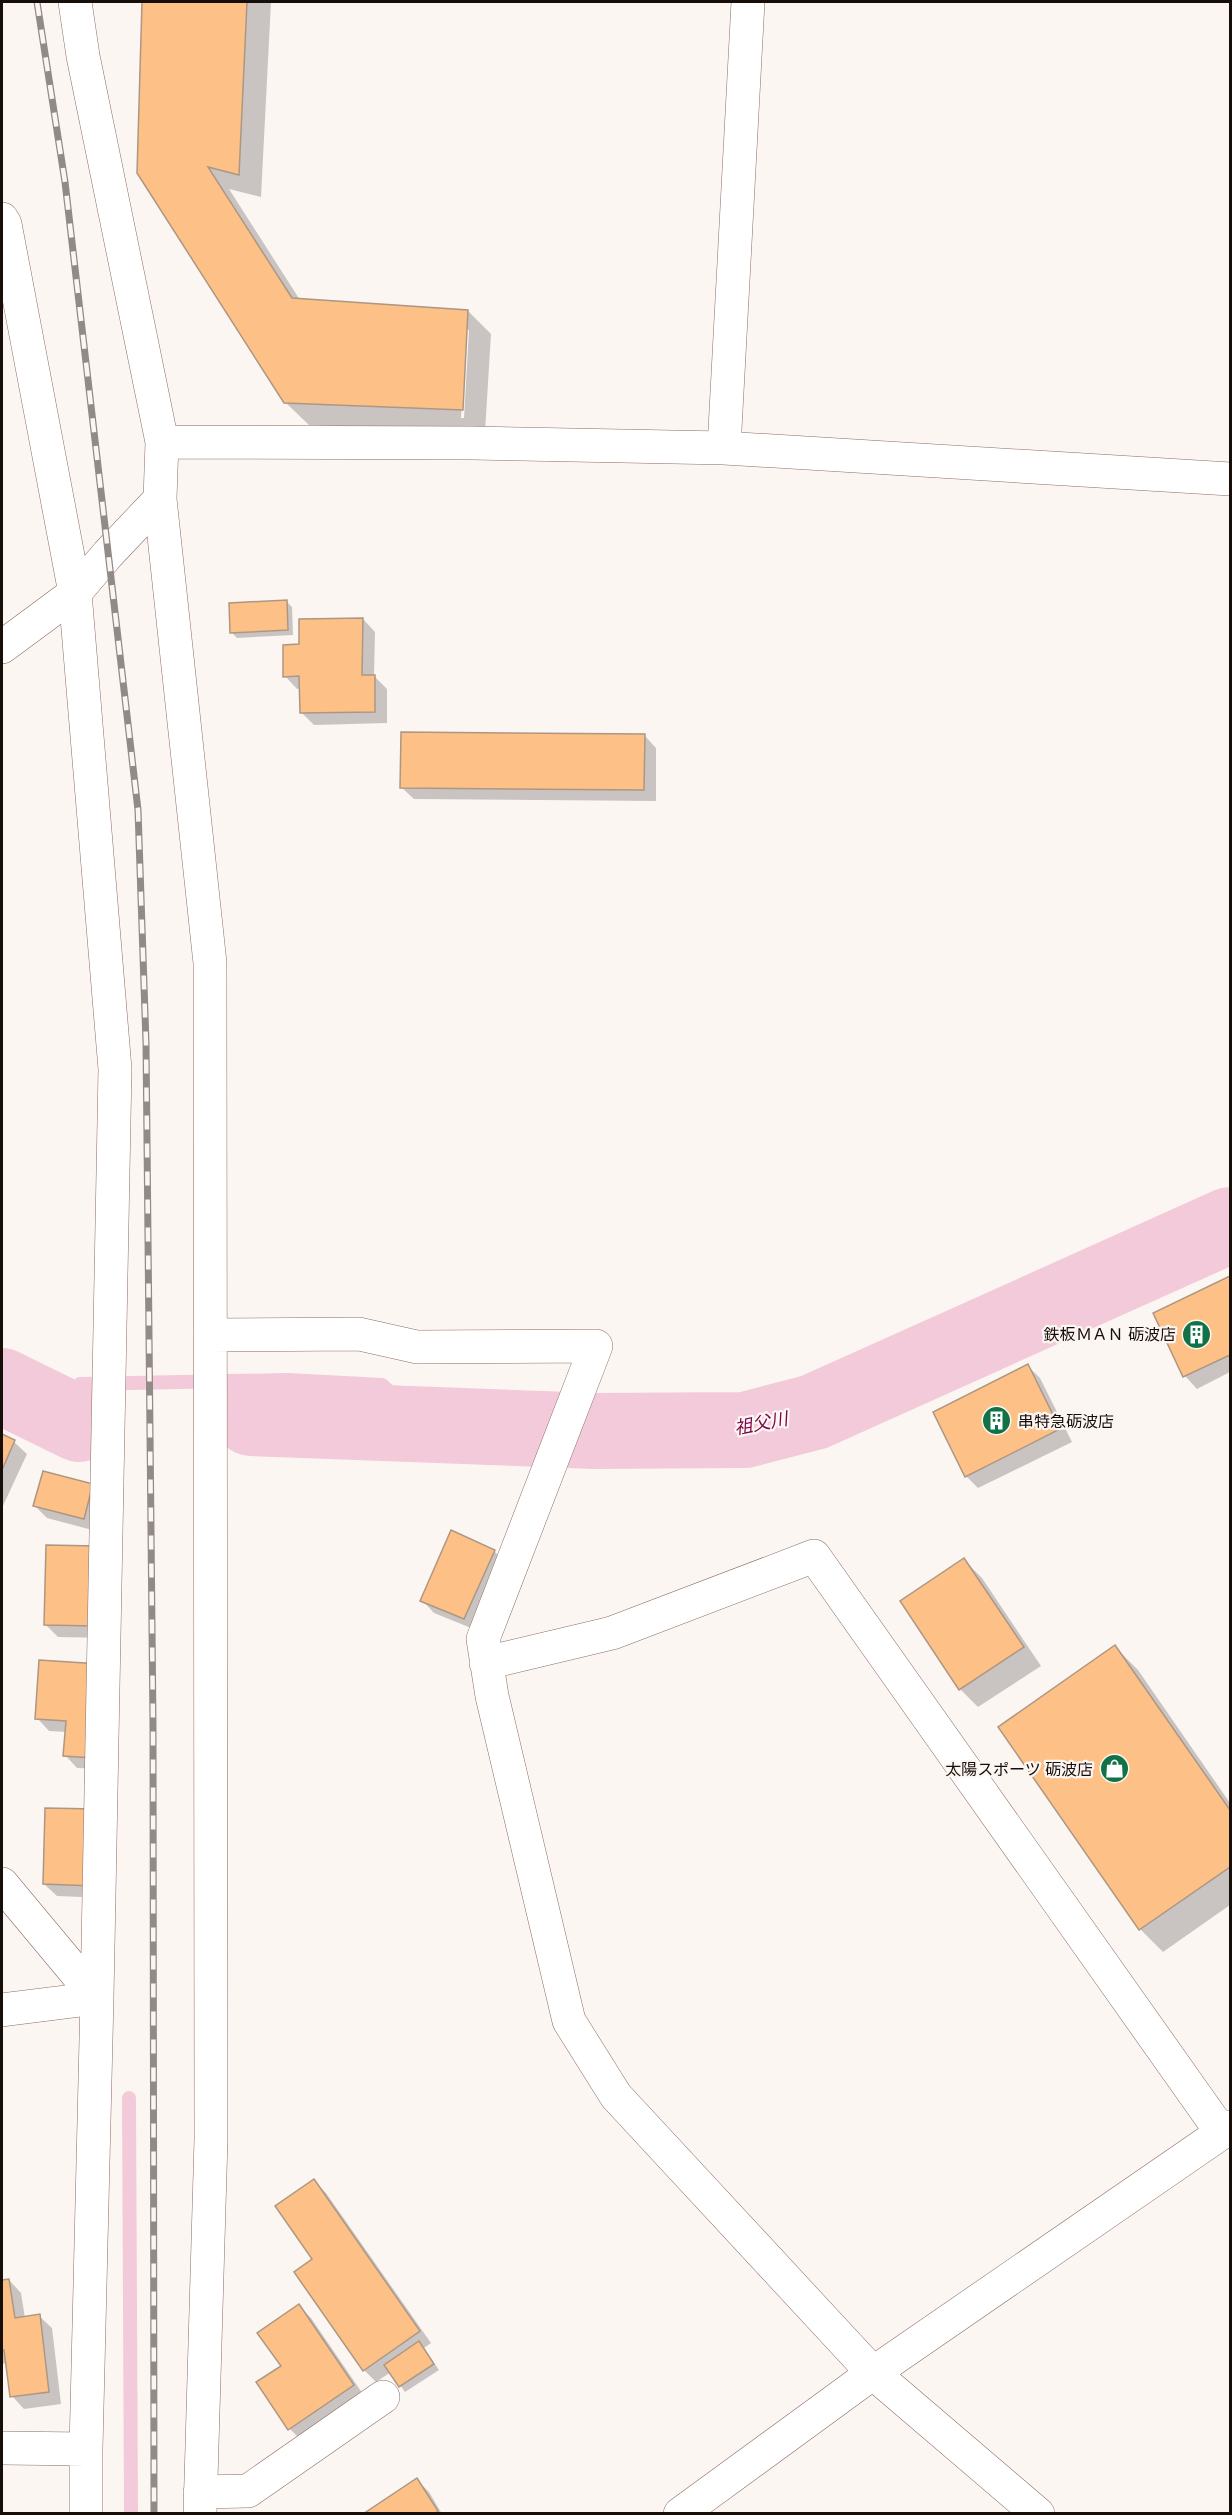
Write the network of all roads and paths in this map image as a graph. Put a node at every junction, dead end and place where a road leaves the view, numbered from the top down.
1 (75, 2) edge
2 (748, 2) edge
3 (2, 219) edge
4 (162, 442) junction
5 (724, 448) junction
6 (1230, 479) edge
7 (160, 499) junction
8 (75, 593) junction
9 (2, 647) edge
10 (210, 1335) junction
11 (486, 1663) junction
12 (2, 1884) edge
13 (97, 1998) junction
14 (2, 2010) edge
15 (1226, 2130) edge
16 (873, 2373) junction
17 (383, 2397) dead end
18 (2, 2448) edge
19 (86, 2449) junction
20 (200, 2503) edge
21 (86, 2514) edge
22 (680, 2514) edge
23 (1038, 2514) edge

1 - 4 street
2 - 5 street
3 - 8 street
4 - 5 street
4 - 7 street
5 - 6 street
7 - 8 street
7 - 10 street
8 - 9 street
8 - 13 street
10 - 11 street
10 - 20 street
11 - 15 street
11 - 16 street
12 - 13 street
13 - 14 street
13 - 19 street
15 - 16 street
16 - 22 street
16 - 23 street
17 - 20 street
18 - 19 street
19 - 21 street

